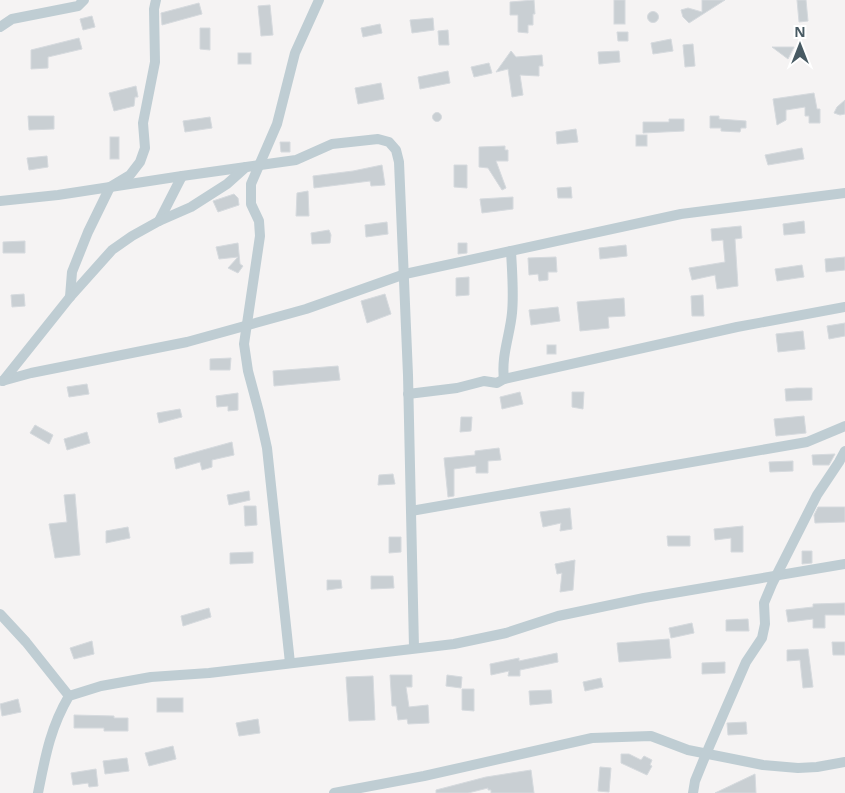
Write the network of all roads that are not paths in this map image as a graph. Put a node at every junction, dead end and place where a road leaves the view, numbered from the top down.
1 (84, 0) edge
2 (156, 0) edge
3 (319, 0) edge
4 (0, 27) edge
5 (258, 166) junction
6 (246, 167) junction
7 (182, 176) junction
8 (110, 187) junction
9 (845, 192) edge
10 (0, 201) edge
11 (159, 220) junction
12 (511, 250) junction
13 (404, 274) junction
14 (70, 297) junction
15 (845, 307) edge
16 (246, 326) junction
17 (504, 379) junction
18 (1, 383) edge
19 (408, 394) junction
20 (845, 426) edge
21 (845, 451) edge
22 (411, 511) junction
23 (845, 564) edge
24 (776, 575) junction
25 (0, 614) edge
26 (414, 648) junction
27 (290, 664) junction
28 (69, 696) junction
29 (706, 754) junction
30 (845, 762) edge
31 (38, 793) edge
32 (334, 793) edge
33 (693, 793) edge

1 - 4 street
2 - 8 street
3 - 5 street
5 - 6 street
5 - 13 street
5 - 16 street
6 - 7 street
6 - 11 street
7 - 8 street
7 - 11 street
8 - 10 street
8 - 14 street
9 - 12 street
11 - 14 street
12 - 13 street
12 - 17 street
13 - 16 street
13 - 19 street
14 - 18 street
15 - 17 street
16 - 18 street
16 - 27 street
17 - 19 street
19 - 22 street
20 - 22 street
21 - 24 street
22 - 26 street
23 - 24 street
24 - 26 street
24 - 29 street
25 - 28 street
26 - 27 street
27 - 28 street
28 - 31 street
29 - 30 street
29 - 32 street
29 - 33 street

